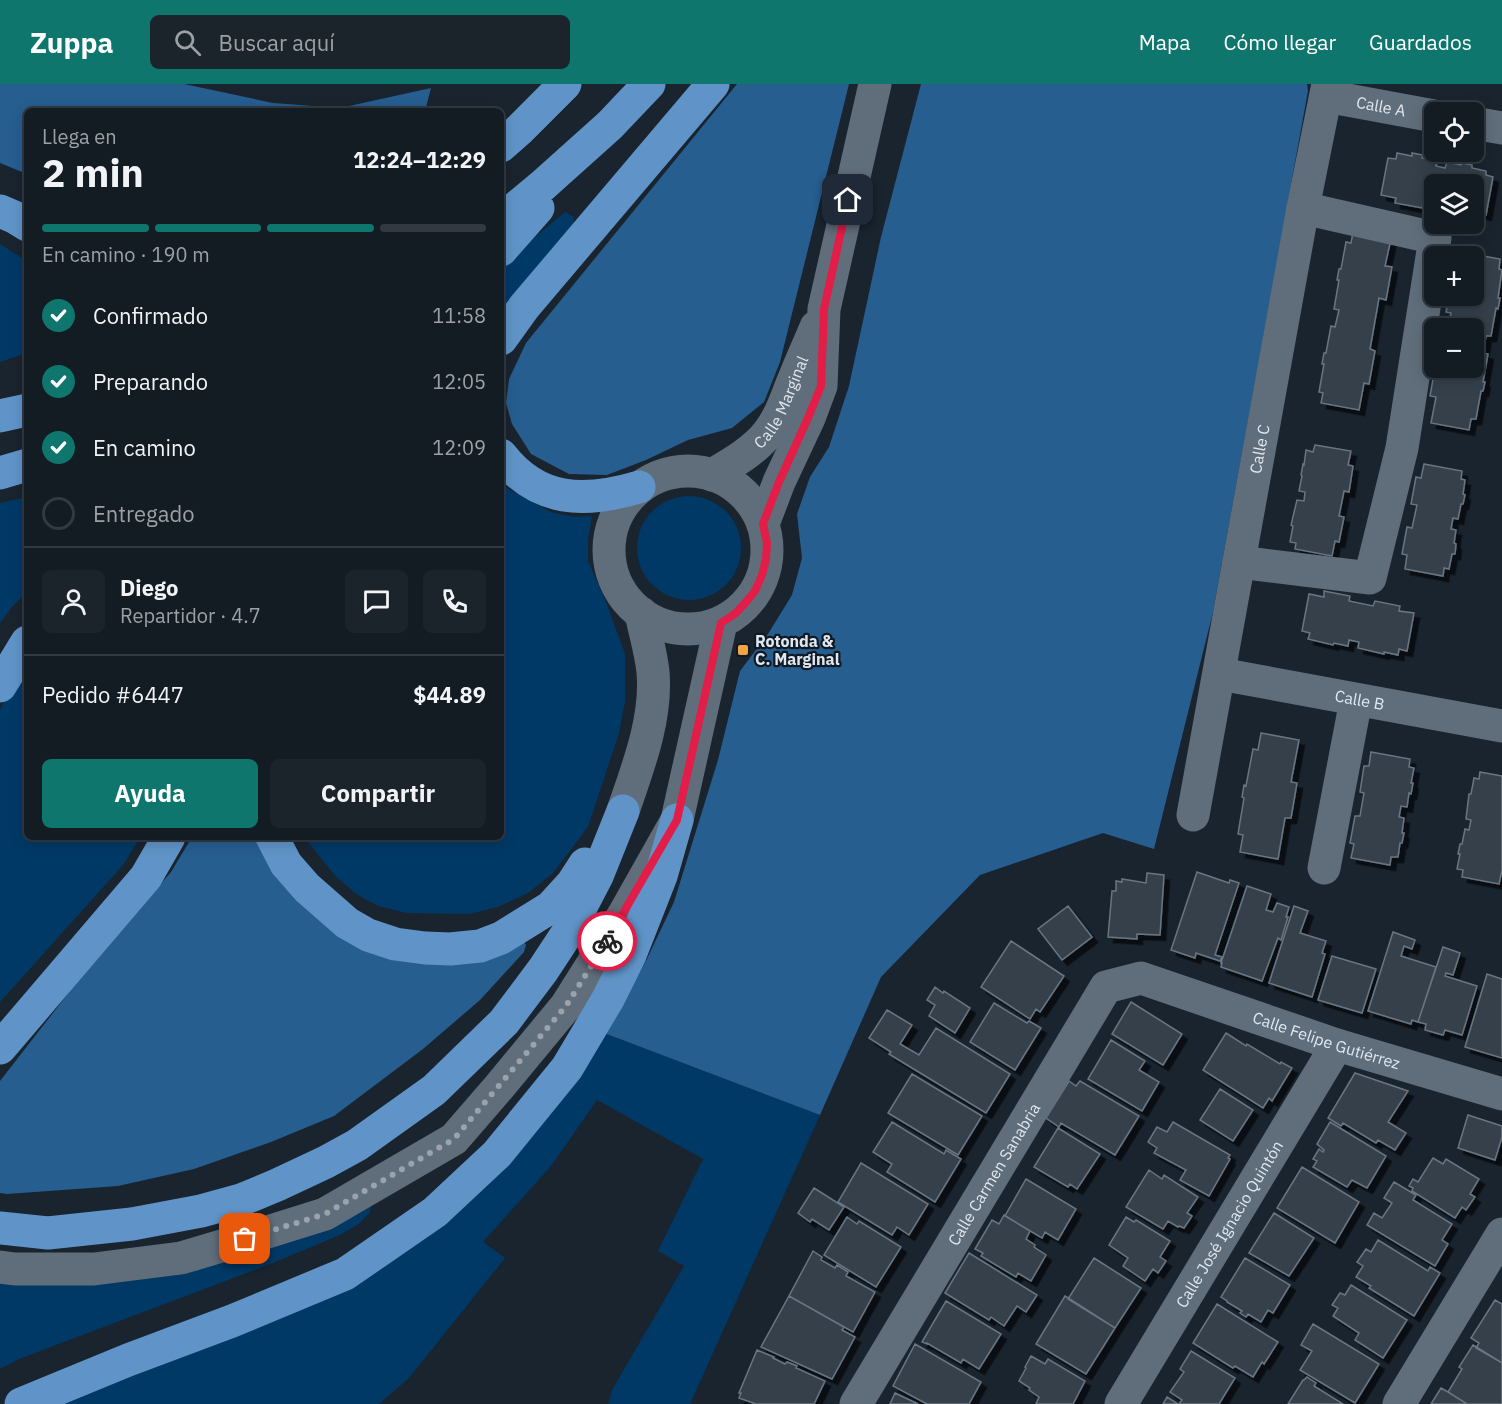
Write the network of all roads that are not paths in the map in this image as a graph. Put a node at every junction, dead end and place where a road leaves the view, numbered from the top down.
1 (565, 84) edge
2 (650, 84) edge
3 (713, 84) edge
4 (874, 84) edge
5 (1327, 90) edge
6 (1424, 114) edge
7 (610, 125) junction
8 (1484, 125) edge
9 (1502, 128) edge
10 (504, 143) edge
11 (1303, 208) junction
12 (0, 211) edge
13 (504, 218) edge
14 (24, 223) edge
15 (504, 247) edge
16 (824, 309) junction
17 (504, 335) edge
18 (24, 411) edge
19 (0, 416) edge
20 (504, 459) edge
21 (24, 466) edge
22 (0, 472) edge
23 (712, 475) junction
24 (639, 487) junction
25 (763, 524) junction
26 (1239, 562) junction
27 (641, 613) junction
28 (721, 623) junction
29 (24, 647) edge
30 (1220, 674) junction
31 (0, 687) edge
32 (1356, 700) junction
33 (1502, 726) edge
34 (623, 811) junction
35 (1193, 815) dead end
36 (677, 820) junction
37 (167, 840) edge
38 (274, 840) edge
39 (1324, 868) dead end
40 (1154, 983) joint
41 (1337, 1045) junction
42 (0, 1048) edge
43 (1502, 1094) edge
44 (0, 1228) edge
45 (1502, 1234) edge
46 (0, 1267) edge
47 (21, 1404) edge
48 (855, 1404) edge
49 (1121, 1404) edge
50 (1399, 1404) edge

1 - 10 highway
2 - 7 highway
3 - 17 highway
4 - 16 street, Calle Marginal
5 - 6 street, Calle A
5 - 11 street, Calle C
7 - 13 highway
7 - 15 highway
8 - 9 street
11 - 26 street, Calle C
11 - 26 street
12 - 14 highway
16 - 23 street, Calle Marginal
16 - 25 street, Calle Marginal
18 - 19 highway
20 - 24 highway
21 - 22 highway
23 - 24 street
23 - 25 street
24 - 27 street
25 - 28 street
26 - 30 street, Calle C
27 - 28 street
27 - 34 street
28 - 36 street
29 - 31 highway
30 - 32 street, Calle B
30 - 35 street, Calle C
32 - 33 street, Calle B
32 - 39 street
34 - 38 highway
34 - 44 highway
36 - 46 street
36 - 47 highway
37 - 42 highway
40 - 41 street, Calle Felipe Gutiérrez
40 - 48 street, Calle Carmen Sanabria
41 - 43 street, Calle Felipe Gutiérrez
41 - 49 street, Calle José Ignacio Quintón
45 - 50 street

